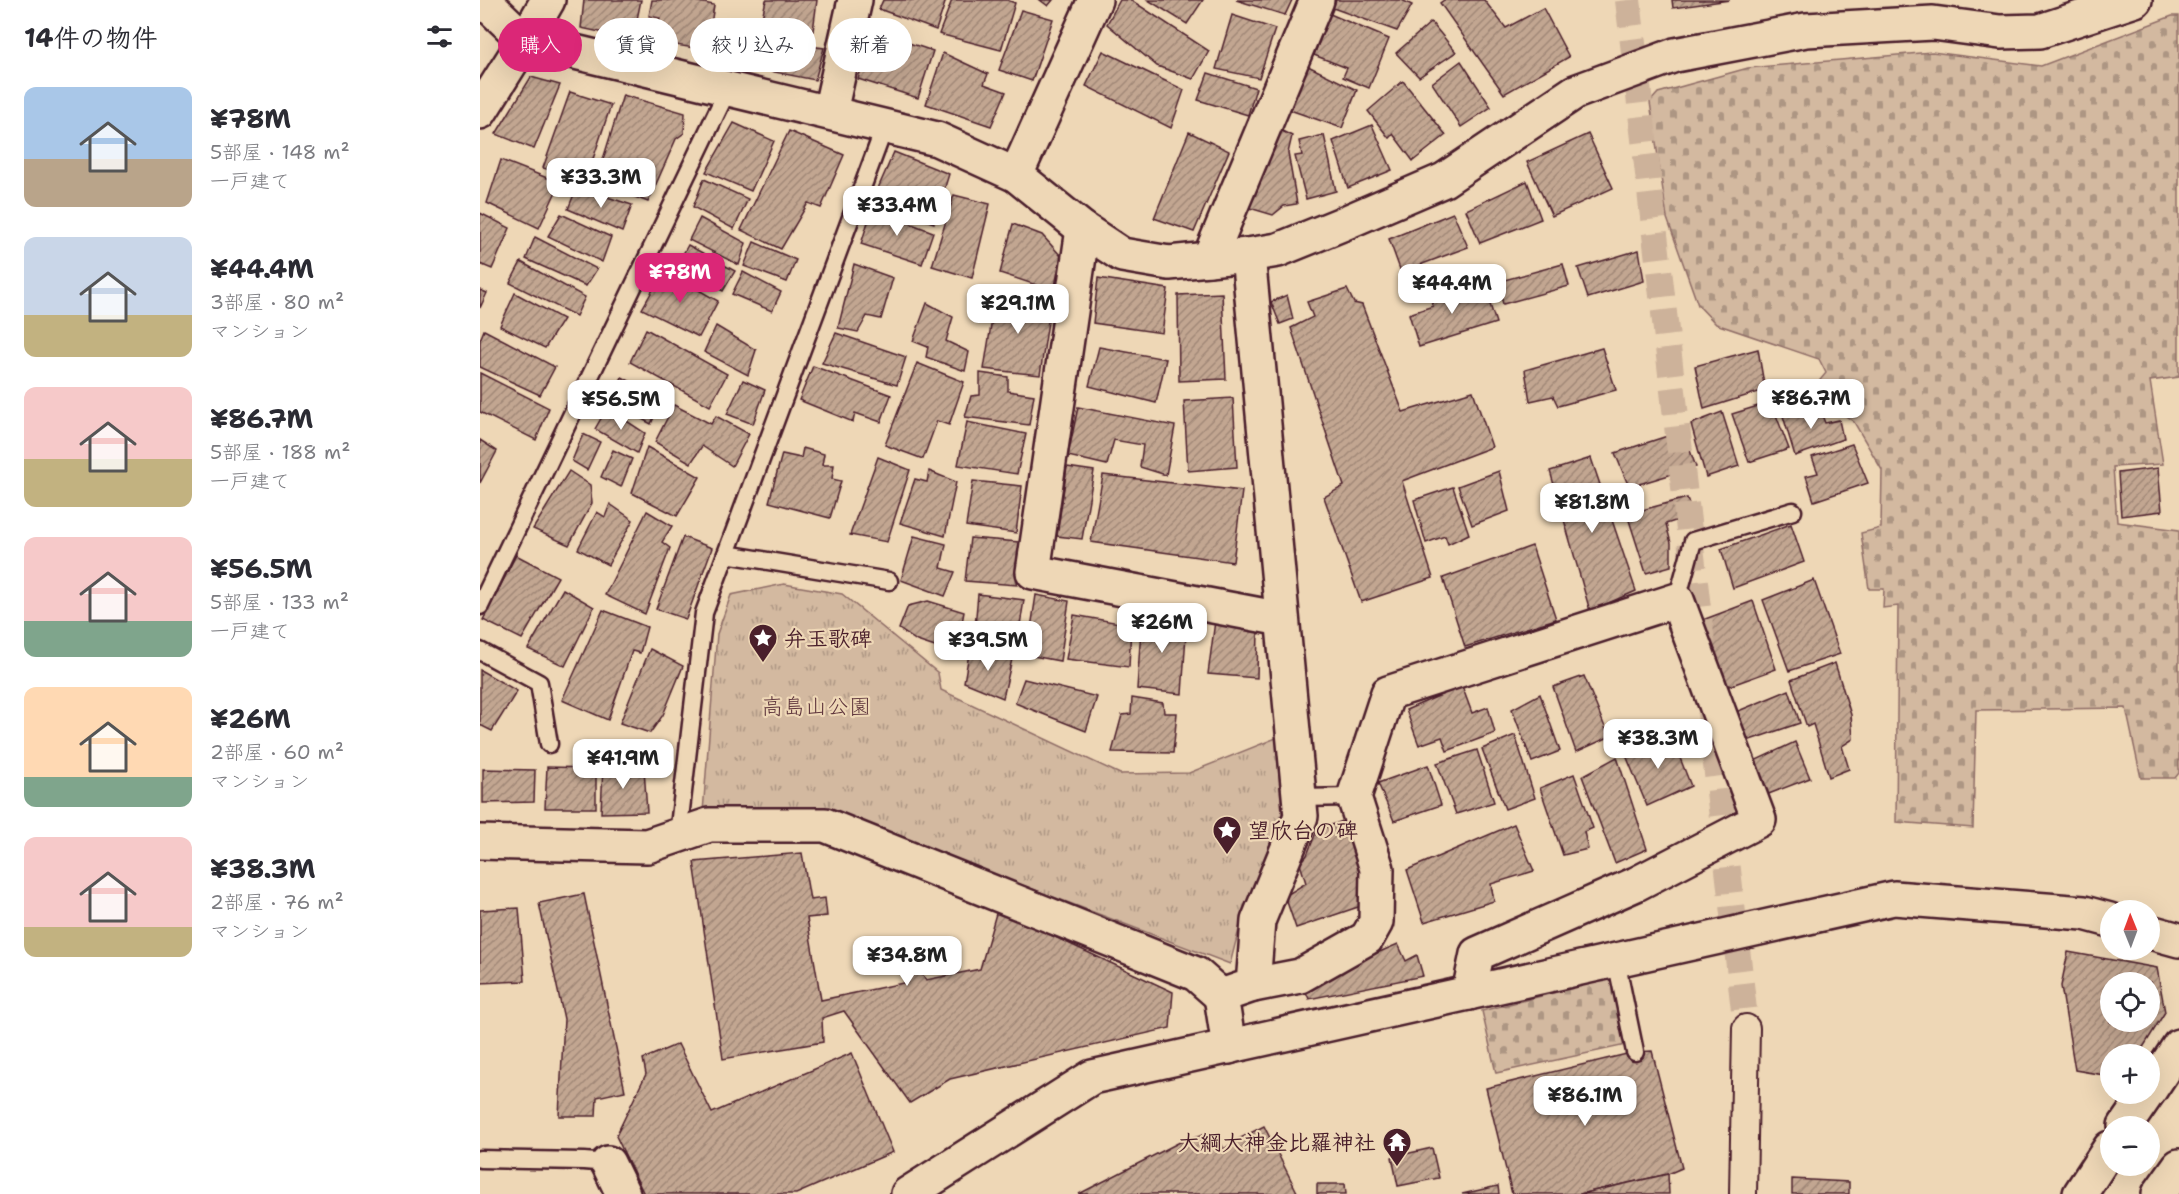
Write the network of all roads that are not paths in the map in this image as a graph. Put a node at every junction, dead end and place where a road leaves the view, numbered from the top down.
1 (483, 0) edge
2 (548, 0) edge
3 (855, 0) edge
4 (1095, 0) edge
5 (1317, 0) edge
6 (2135, 0) edge
7 (502, 18) edge
8 (538, 18) edge
9 (582, 54) edge
10 (505, 72) edge
11 (728, 89) junction
12 (480, 112) edge
13 (830, 112) junction
14 (885, 126) junction
15 (1017, 175) junction
16 (1083, 229) junction
17 (1248, 255) junction
18 (1209, 259) junction
19 (1793, 511) dead end
20 (726, 554) junction
21 (889, 581) dead end
22 (1677, 600) junction
23 (480, 606) edge
24 (1282, 619) junction
25 (480, 651) edge
26 (549, 744) dead end
27 (1350, 797) junction
28 (1309, 798) junction
29 (678, 835) junction
30 (480, 842) edge
31 (2100, 917) edge
32 (2160, 935) edge
33 (2179, 940) edge
34 (1616, 960) junction
35 (1252, 985) junction
36 (1469, 993) junction
37 (1221, 996) junction
38 (1746, 1028) tunnel mouth
39 (2179, 1046) edge
40 (1229, 1047) junction
41 (1635, 1052) dead end
42 (2160, 1074) edge
43 (480, 1159) edge
44 (608, 1163) joint
45 (2100, 1163) edge
46 (2179, 1166) edge
47 (623, 1194) edge
48 (908, 1194) edge
49 (1743, 1194) edge
50 (2080, 1194) edge
51 (2159, 1194) edge

1 - 7 street
2 - 8 street
3 - 13 street
4 - 15 street
5 - 18 street
6 - 17 street
9 - 11 street
10 - 12 street
11 - 13 street
11 - 23 lane
13 - 14 street
14 - 15 street
14 - 20 lane
15 - 16 street
16 - 18 street
16 - 24 street
17 - 18 street
17 - 24 street
19 - 22 lane
20 - 21 lane
20 - 29 lane
22 - 27 street
22 - 36 street
24 - 28 street
25 - 26 lane
27 - 28 lane
27 - 35 street
28 - 35 street
29 - 30 street
29 - 37 street
31 - 34 street
32 - 33 street
34 - 36 street
34 - 41 lane
35 - 37 street
36 - 40 street
37 - 40 street
38 - 49 street
39 - 42 street
40 - 48 street
43 - 44 lane
44 - 47 street
45 - 50 street
46 - 51 street

